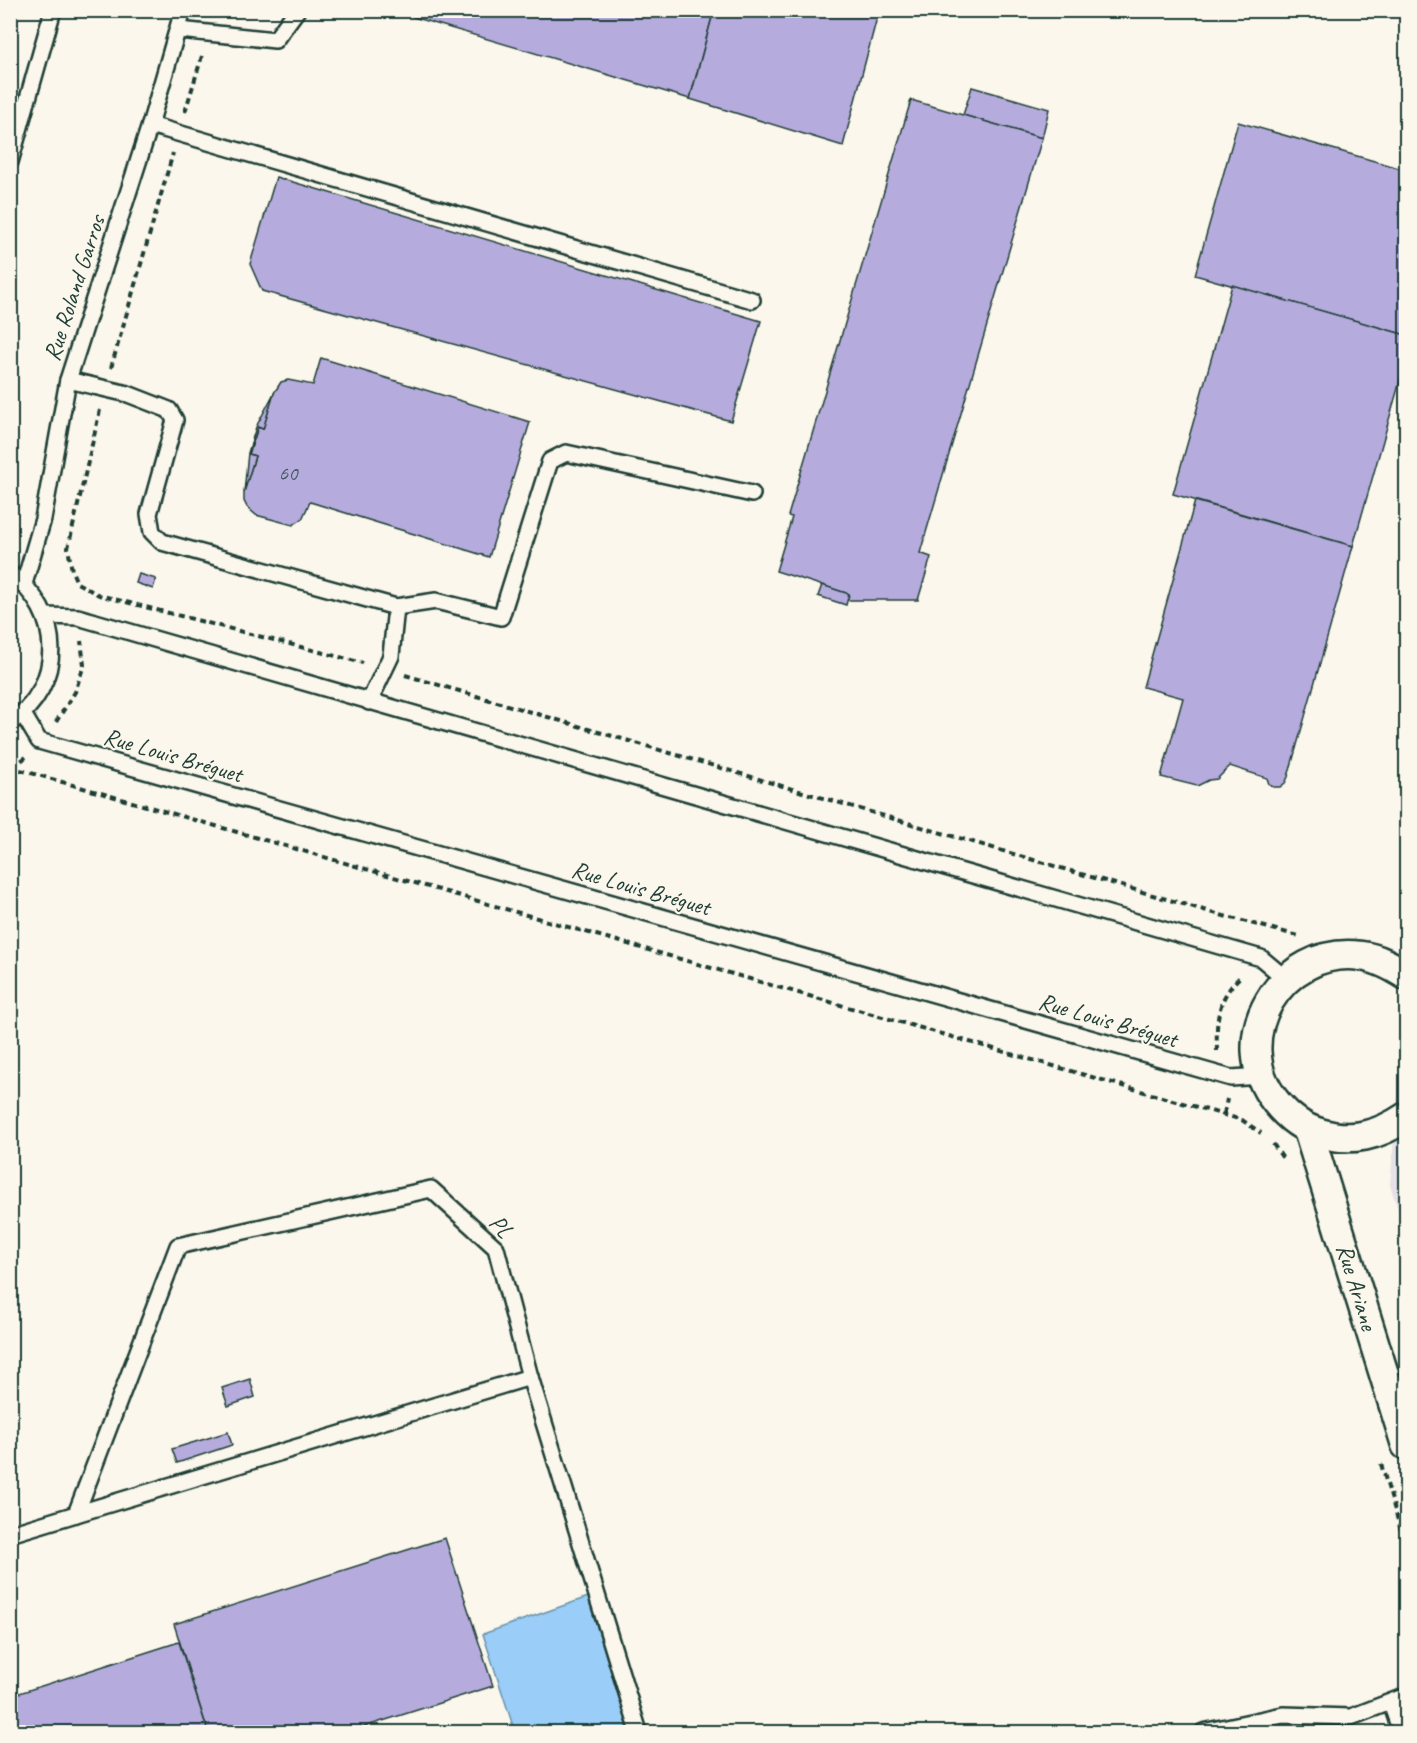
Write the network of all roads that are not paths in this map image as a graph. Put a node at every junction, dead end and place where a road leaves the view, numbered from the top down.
1 (53, 10) edge
2 (183, 10) edge
3 (297, 10) edge
4 (179, 30) junction
5 (150, 125) junction
6 (10, 162) edge
7 (752, 300) dead end
8 (68, 380) junction
9 (752, 494) dead end
10 (10, 574) edge
11 (24, 584) junction
12 (396, 607) junction
13 (46, 616) junction
14 (369, 702) junction
15 (17, 718) edge
16 (1407, 975) edge
17 (1286, 979) junction
18 (1261, 1076) junction
19 (1407, 1117) edge
20 (1308, 1130) junction
21 (530, 1377) junction
22 (1407, 1445) edge
23 (76, 1514) junction
24 (10, 1534) edge
25 (1407, 1696) edge
26 (1391, 1703) junction
27 (639, 1732) edge
28 (1203, 1732) edge
29 (1401, 1732) edge

1 - 6 lane
2 - 4 lane, Rue Roland Garros
3 - 4 lane
4 - 5 lane, Rue Roland Garros
5 - 7 lane
5 - 8 lane, Rue Roland Garros
8 - 11 lane, Rue Roland Garros
8 - 12 lane
9 - 12 lane
10 - 11 lane
11 - 13 lane
12 - 14 lane
13 - 14 lane
13 - 15 lane
14 - 17 lane
15 - 18 lane, Rue Louis Bréguet
16 - 17 street
17 - 18 street
18 - 20 street
19 - 20 street
20 - 22 street, Rue Ariane
21 - 23 lane
21 - 23 lane, PL
21 - 27 lane
23 - 24 lane
25 - 26 lane
26 - 28 lane
26 - 29 lane

